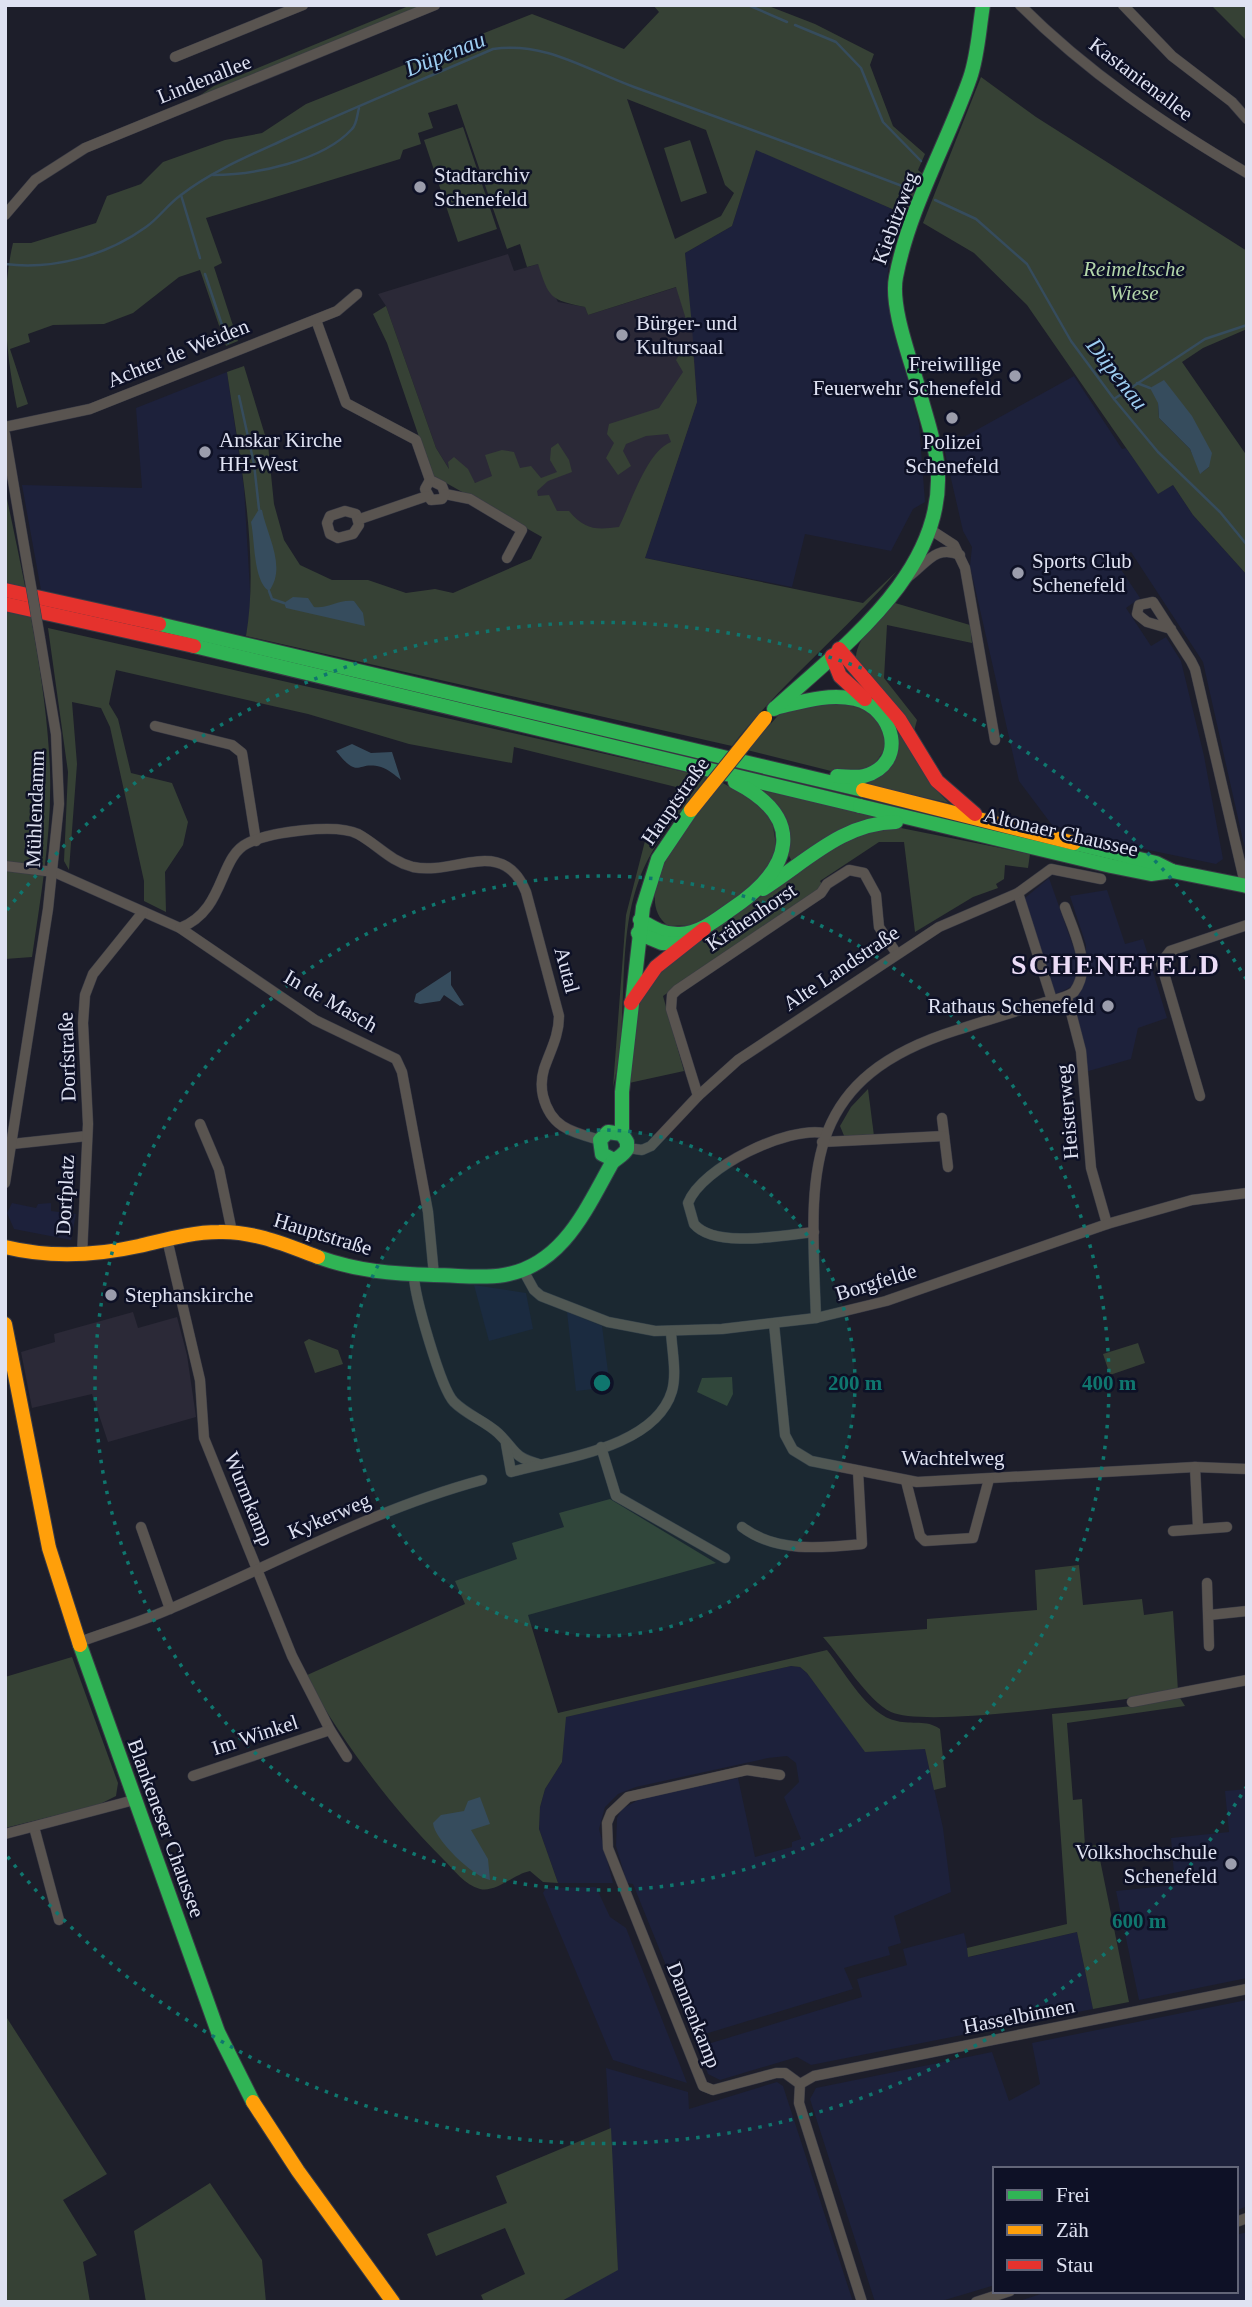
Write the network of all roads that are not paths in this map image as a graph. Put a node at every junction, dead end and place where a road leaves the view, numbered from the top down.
1 (303, 5) edge
2 (435, 5) edge
3 (983, 5) edge
4 (1020, 5) edge
5 (1123, 5) edge
6 (175, 57) dead end
7 (1247, 120) edge
8 (1247, 173) edge
9 (5, 215) edge
10 (356, 294) dead end
11 (316, 320) junction
12 (5, 427) edge
13 (5, 434) edge
14 (430, 480) junction
15 (445, 494) junction
16 (428, 496) junction
17 (360, 519) dead end
18 (931, 530) junction
19 (960, 555) junction
20 (507, 558) dead end
21 (908, 577) junction
22 (5, 590) edge
23 (889, 598) joint
24 (5, 604) edge
25 (1171, 629) dead end
26 (836, 653) junction
27 (866, 700) junction
28 (770, 713) junction
29 (155, 726) dead end
30 (995, 740) dead end
31 (692, 764) junction
32 (803, 775) junction
33 (989, 822) junction
34 (940, 826) junction
35 (256, 841) junction
36 (5, 866) edge
37 (1172, 871) junction
38 (54, 872) junction
39 (1101, 879) dead end
40 (1246, 888) edge
41 (1017, 893) junction
42 (751, 896) junction
43 (1065, 907) dead end
44 (143, 912) junction
45 (710, 924) junction
46 (639, 926) junction
47 (1247, 926) edge
48 (180, 928) junction
49 (684, 944) junction
50 (897, 954) junction
51 (1067, 997) junction
52 (1052, 1000) junction
53 (631, 1003) junction
54 (698, 1096) junction
55 (1200, 1096) dead end
56 (942, 1118) dead end
57 (200, 1124) dead end
58 (611, 1135) junction
59 (87, 1136) junction
60 (944, 1136) junction
61 (823, 1138) junction
62 (9, 1143) edge
63 (628, 1148) junction
64 (610, 1159) junction
65 (948, 1167) dead end
66 (5, 1183) edge
67 (1247, 1193) edge
68 (1107, 1224) junction
69 (232, 1232) junction
70 (814, 1232) junction
71 (167, 1239) junction
72 (5, 1247) edge
73 (82, 1255) junction
74 (523, 1270) junction
75 (414, 1275) junction
76 (434, 1275) junction
77 (816, 1318) junction
78 (5, 1324) edge
79 (774, 1324) junction
80 (671, 1332) junction
81 (506, 1444) junction
82 (601, 1447) junction
83 (540, 1464) junction
84 (1195, 1467) junction
85 (1247, 1469) edge
86 (858, 1471) junction
87 (989, 1479) junction
88 (482, 1480) dead end
89 (906, 1481) junction
90 (742, 1527) dead end
91 (1198, 1527) junction
92 (1227, 1527) dead end
93 (141, 1528) dead end
94 (1173, 1531) dead end
95 (724, 1558) dead end
96 (257, 1569) junction
97 (1207, 1583) dead end
98 (170, 1609) junction
99 (1247, 1611) edge
100 (1209, 1615) junction
101 (77, 1643) junction
102 (1209, 1646) dead end
103 (1247, 1680) edge
104 (1132, 1702) dead end
105 (330, 1730) junction
106 (347, 1756) dead end
107 (780, 1775) dead end
108 (193, 1776) dead end
109 (134, 1800) junction
110 (34, 1827) junction
111 (5, 1834) edge
112 (59, 1920) dead end
113 (1247, 1989) edge
114 (800, 2084) junction
115 (1004, 2293) edge
116 (393, 2302) edge
117 (862, 2302) edge
118 (976, 2302) edge

1 - 6 street
2 - 9 street, Lindenallee
3 - 18 main road, Kiebitzweg
4 - 8 street, Kastanienallee
5 - 7 street
10 - 11 street, Achter de Weiden
11 - 12 street, Achter de Weiden
11 - 14 street
13 - 38 street, Mühlendamm, bridge
14 - 15 street
14 - 16 street
15 - 16 street
15 - 20 street
16 - 17 street
18 - 19 street
18 - 21 main road, Kiebitzweg
19 - 21 street, Kiebitzweg
19 - 30 street
21 - 23 main road, Kiebitzweg
22 - 32 main road
23 - 26 main road, Hauptstraße
24 - 31 main road
25 - 40 street
26 - 27 main road
26 - 28 main road, Hauptstraße
26 - 33 main road
27 - 28 main road
27 - 32 main road
28 - 46 main road, Hauptstraße, bridge
29 - 35 street
31 - 34 main road
31 - 42 main road
32 - 33 main road, Altonaer Chaussee
33 - 37 main road, Altonaer Chaussee
34 - 37 main road, Altonaer Chaussee
34 - 42 main road
35 - 48 street
35 - 58 street, Autal
36 - 38 street, In de Masch
37 - 40 main road, Altonaer Chaussee
38 - 44 street, In de Masch
38 - 62 street, Mühlendamm
39 - 41 street, Alte Landstraße
41 - 50 street, Alte Landstraße
41 - 52 street
42 - 45 main road
43 - 51 street
44 - 48 street, In de Masch
44 - 59 street, Dorfstraße
45 - 46 main road
45 - 49 main road
46 - 49 main road
46 - 53 main road, Hauptstraße
47 - 55 street
48 - 76 street, In de Masch
49 - 53 main road
50 - 54 street, Alte Landstraße
50 - 54 street, Krähenhorst
51 - 52 street
51 - 68 street, Heisterweg
52 - 61 street
53 - 58 main road, Hauptstraße
54 - 63 street, Alte Landstraße
56 - 60 street
57 - 69 street
58 - 63 main road, Hauptstraße
58 - 64 main road, Hauptstraße
59 - 62 street
59 - 73 street, Dorfplatz
60 - 61 street
60 - 65 street
61 - 70 street
61 - 70 street
62 - 66 street, Mühlendamm
63 - 64 main road, Hauptstraße
64 - 74 main road, Hauptstraße
67 - 68 street, Borgfelde
68 - 77 street, Borgfelde
69 - 71 main road, Hauptstraße
69 - 75 main road, Hauptstraße
70 - 77 street
71 - 73 main road, Hauptstraße
71 - 96 street, Wurmkamp
72 - 73 main road, Hauptstraße
74 - 76 main road, Hauptstraße
74 - 80 street, Borgfelde
75 - 76 main road, Hauptstraße
75 - 81 street
77 - 79 street, Borgfelde
78 - 101 main road, Blankeneser Chaussee
79 - 80 street, Borgfelde
79 - 86 street, Wachtelweg
80 - 82 street
81 - 83 street
81 - 83 street
82 - 83 street
82 - 95 street
84 - 85 street, Wachtelweg
84 - 87 street, Wachtelweg
84 - 91 street
86 - 89 street, Wachtelweg
86 - 90 street
87 - 89 street, Wachtelweg
87 - 89 street
88 - 96 street, Kykerweg
91 - 92 street
91 - 94 street
93 - 98 street
96 - 98 street, Kykerweg
96 - 105 street, Wurmkamp
97 - 100 street
98 - 101 street, Kykerweg
99 - 100 street
100 - 102 street
101 - 109 main road, Blankeneser Chaussee
103 - 104 street
105 - 106 street, Wurmkamp
105 - 108 street, Im Winkel
107 - 114 street, Dannenkamp
109 - 110 street
109 - 116 main road, Blankeneser Chaussee
110 - 111 street
110 - 112 street
113 - 114 street, Hasselbinnen
114 - 117 street
115 - 118 street

